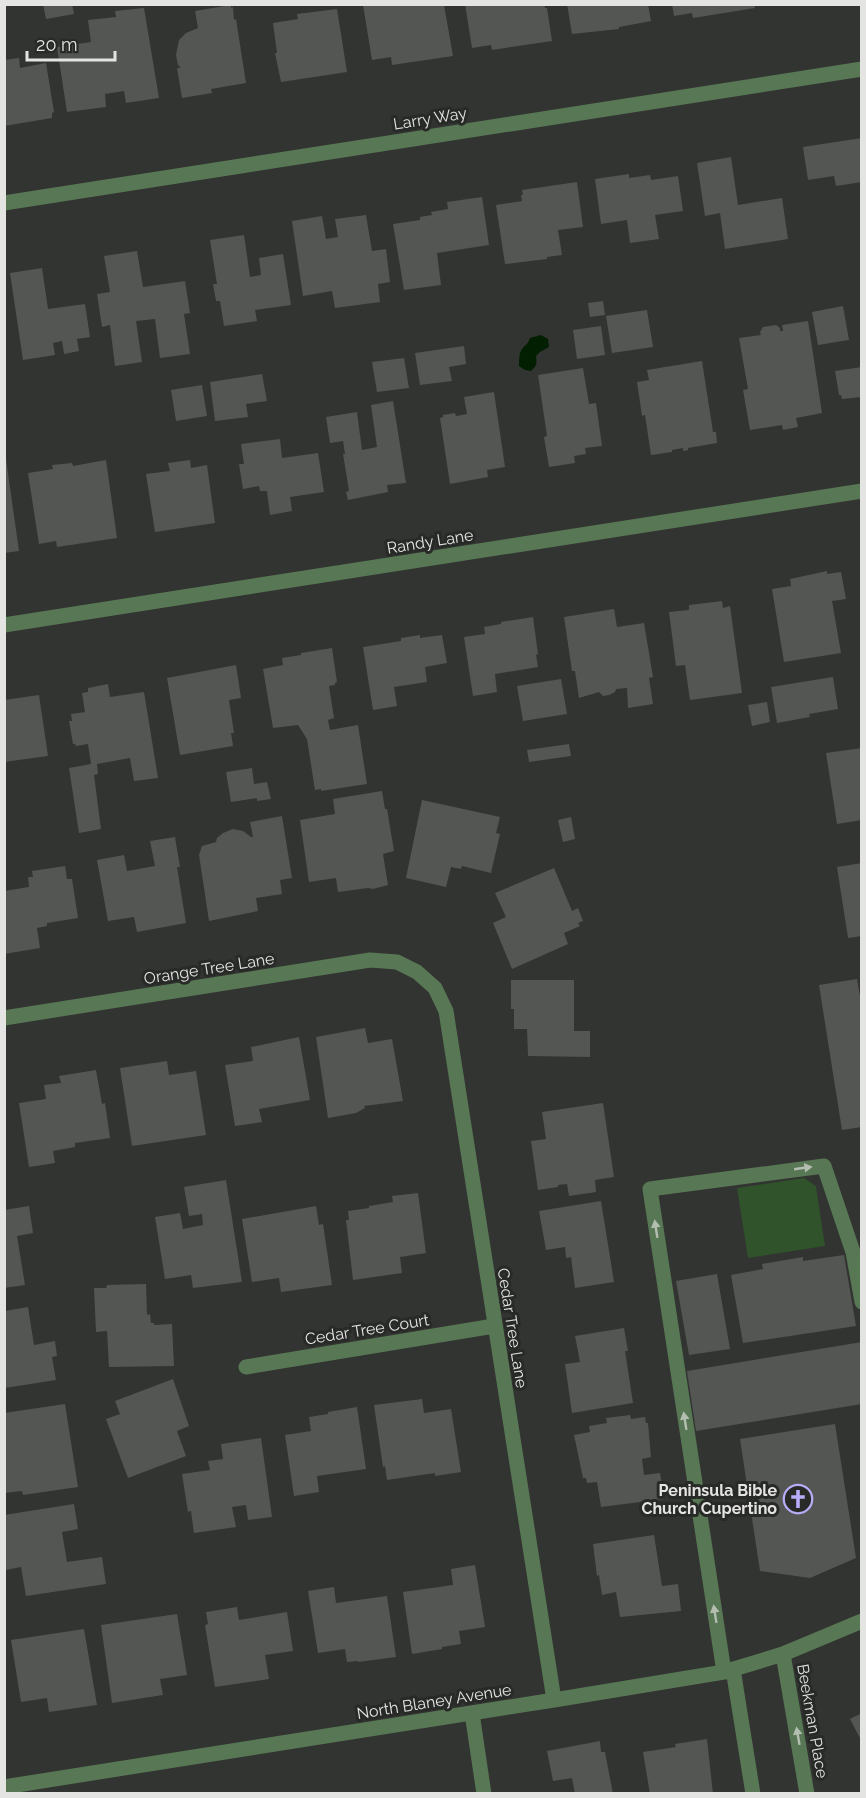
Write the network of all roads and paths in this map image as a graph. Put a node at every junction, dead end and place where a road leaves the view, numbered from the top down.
1 (861, 69) edge
2 (4, 203) edge
3 (861, 491) edge
4 (4, 626) edge
5 (417, 972) joint
6 (4, 1018) edge
7 (861, 1302) edge
8 (494, 1326) junction
9 (246, 1367) dead end
10 (861, 1621) edge
11 (783, 1654) junction
12 (728, 1671) junction
13 (554, 1700) junction
14 (472, 1713) junction
15 (4, 1787) edge
16 (484, 1794) edge
17 (753, 1794) edge
18 (807, 1794) edge

1 - 2 street, Larry Way
3 - 4 street, Randy Lane
5 - 6 street, Orange Tree Lane
5 - 8 street, Cedar Tree Lane
12 -> 7 street
8 - 9 street, Cedar Tree Court
8 - 13 street, Cedar Tree Lane
10 - 11 street, North Blaney Avenue
11 - 12 street, North Blaney Avenue
18 -> 11 street, Beekman Place
12 - 13 street, North Blaney Avenue
12 - 17 street
13 - 14 street, North Blaney Avenue
14 - 15 street, North Blaney Avenue
14 - 16 street

